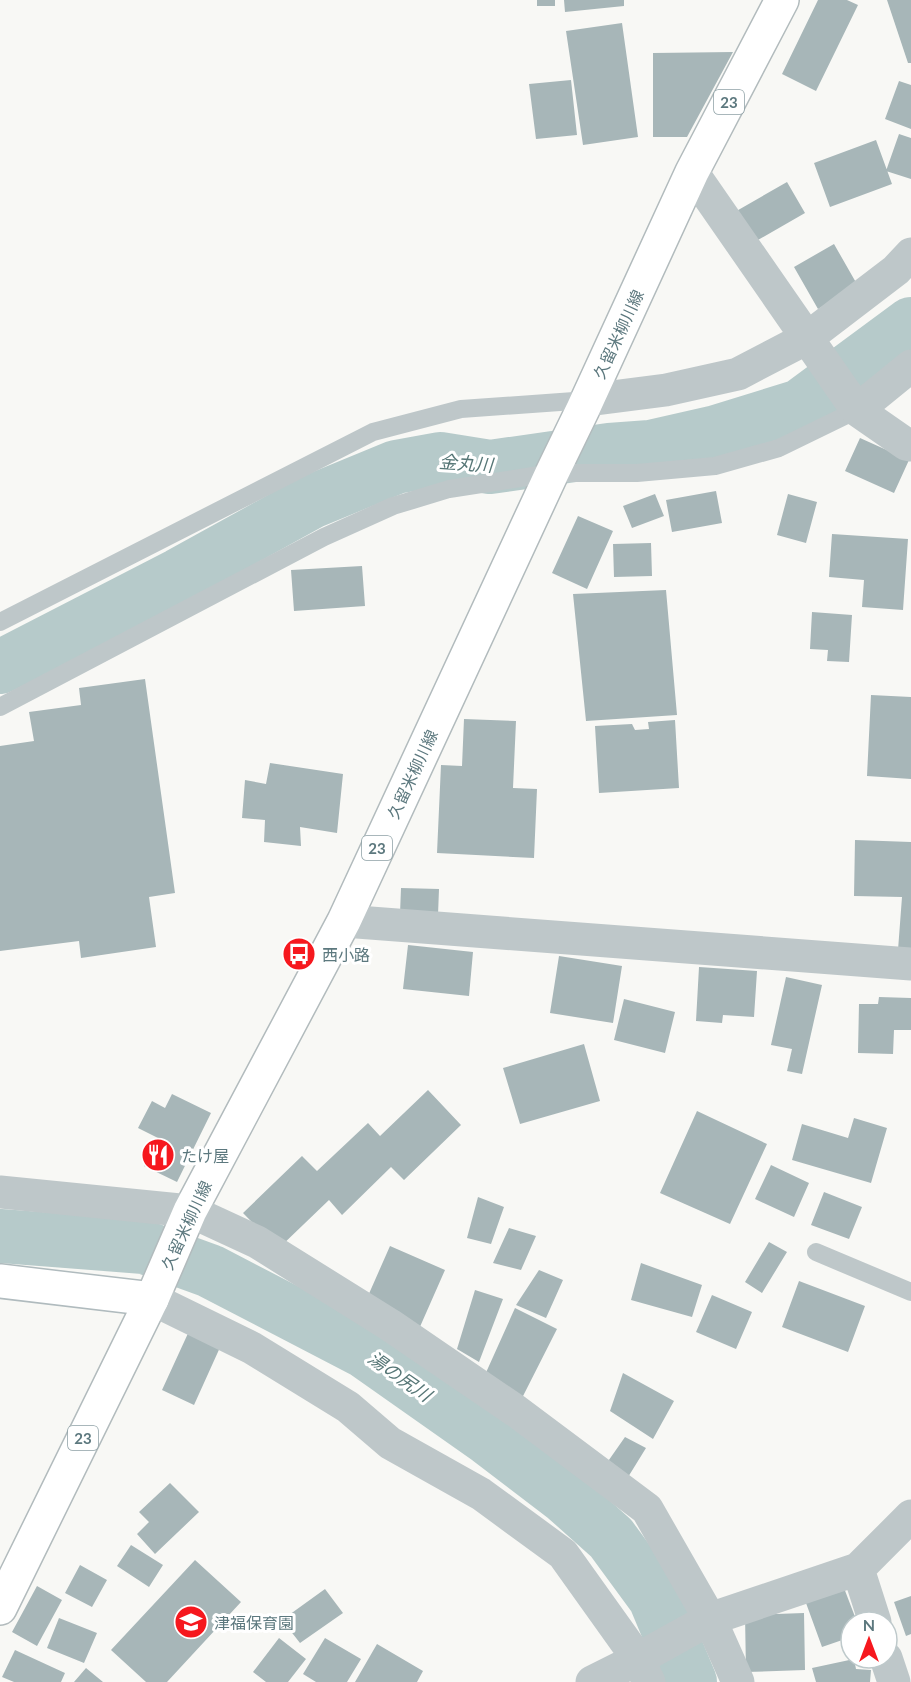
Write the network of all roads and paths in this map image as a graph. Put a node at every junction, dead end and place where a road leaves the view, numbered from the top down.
1 (782, 0) edge
2 (692, 171) junction
3 (911, 254) edge
4 (807, 338) junction
5 (911, 366) edge
6 (589, 397) junction
7 (857, 410) junction
8 (911, 445) edge
9 (552, 473) junction
10 (0, 622) edge
11 (0, 707) edge
12 (344, 921) junction
13 (911, 964) edge
14 (0, 1192) edge
15 (189, 1214) junction
16 (816, 1252) dead end
17 (0, 1281) edge
18 (911, 1292) edge
19 (152, 1299) junction
20 (911, 1516) edge
21 (858, 1569) junction
22 (0, 1608) edge
23 (871, 1610) edge
24 (710, 1619) junction
25 (630, 1673) edge
26 (592, 1682) edge
27 (738, 1682) edge

1 - 2 main road, 久留米柳川線 / 23
2 - 4 street
2 - 6 main road, 久留米柳川線 / 23
3 - 4 street
4 - 6 street
4 - 7 street
5 - 7 street
6 - 9 main road, 久留米柳川線 / 23
6 - 10 lane
7 - 8 street
7 - 9 lane
9 - 11 lane
9 - 12 main road, 久留米柳川線 / 23
12 - 13 street
12 - 15 main road, 久留米柳川線 / 23
14 - 15 street
15 - 19 main road, 久留米柳川線 / 23
15 - 24 street
16 - 18 lane
17 - 19 main road
19 - 22 main road, 久留米柳川線 / 23
19 - 25 street
20 - 21 street
21 - 23 street
21 - 24 street
24 - 25 street
24 - 27 street
25 - 26 street

